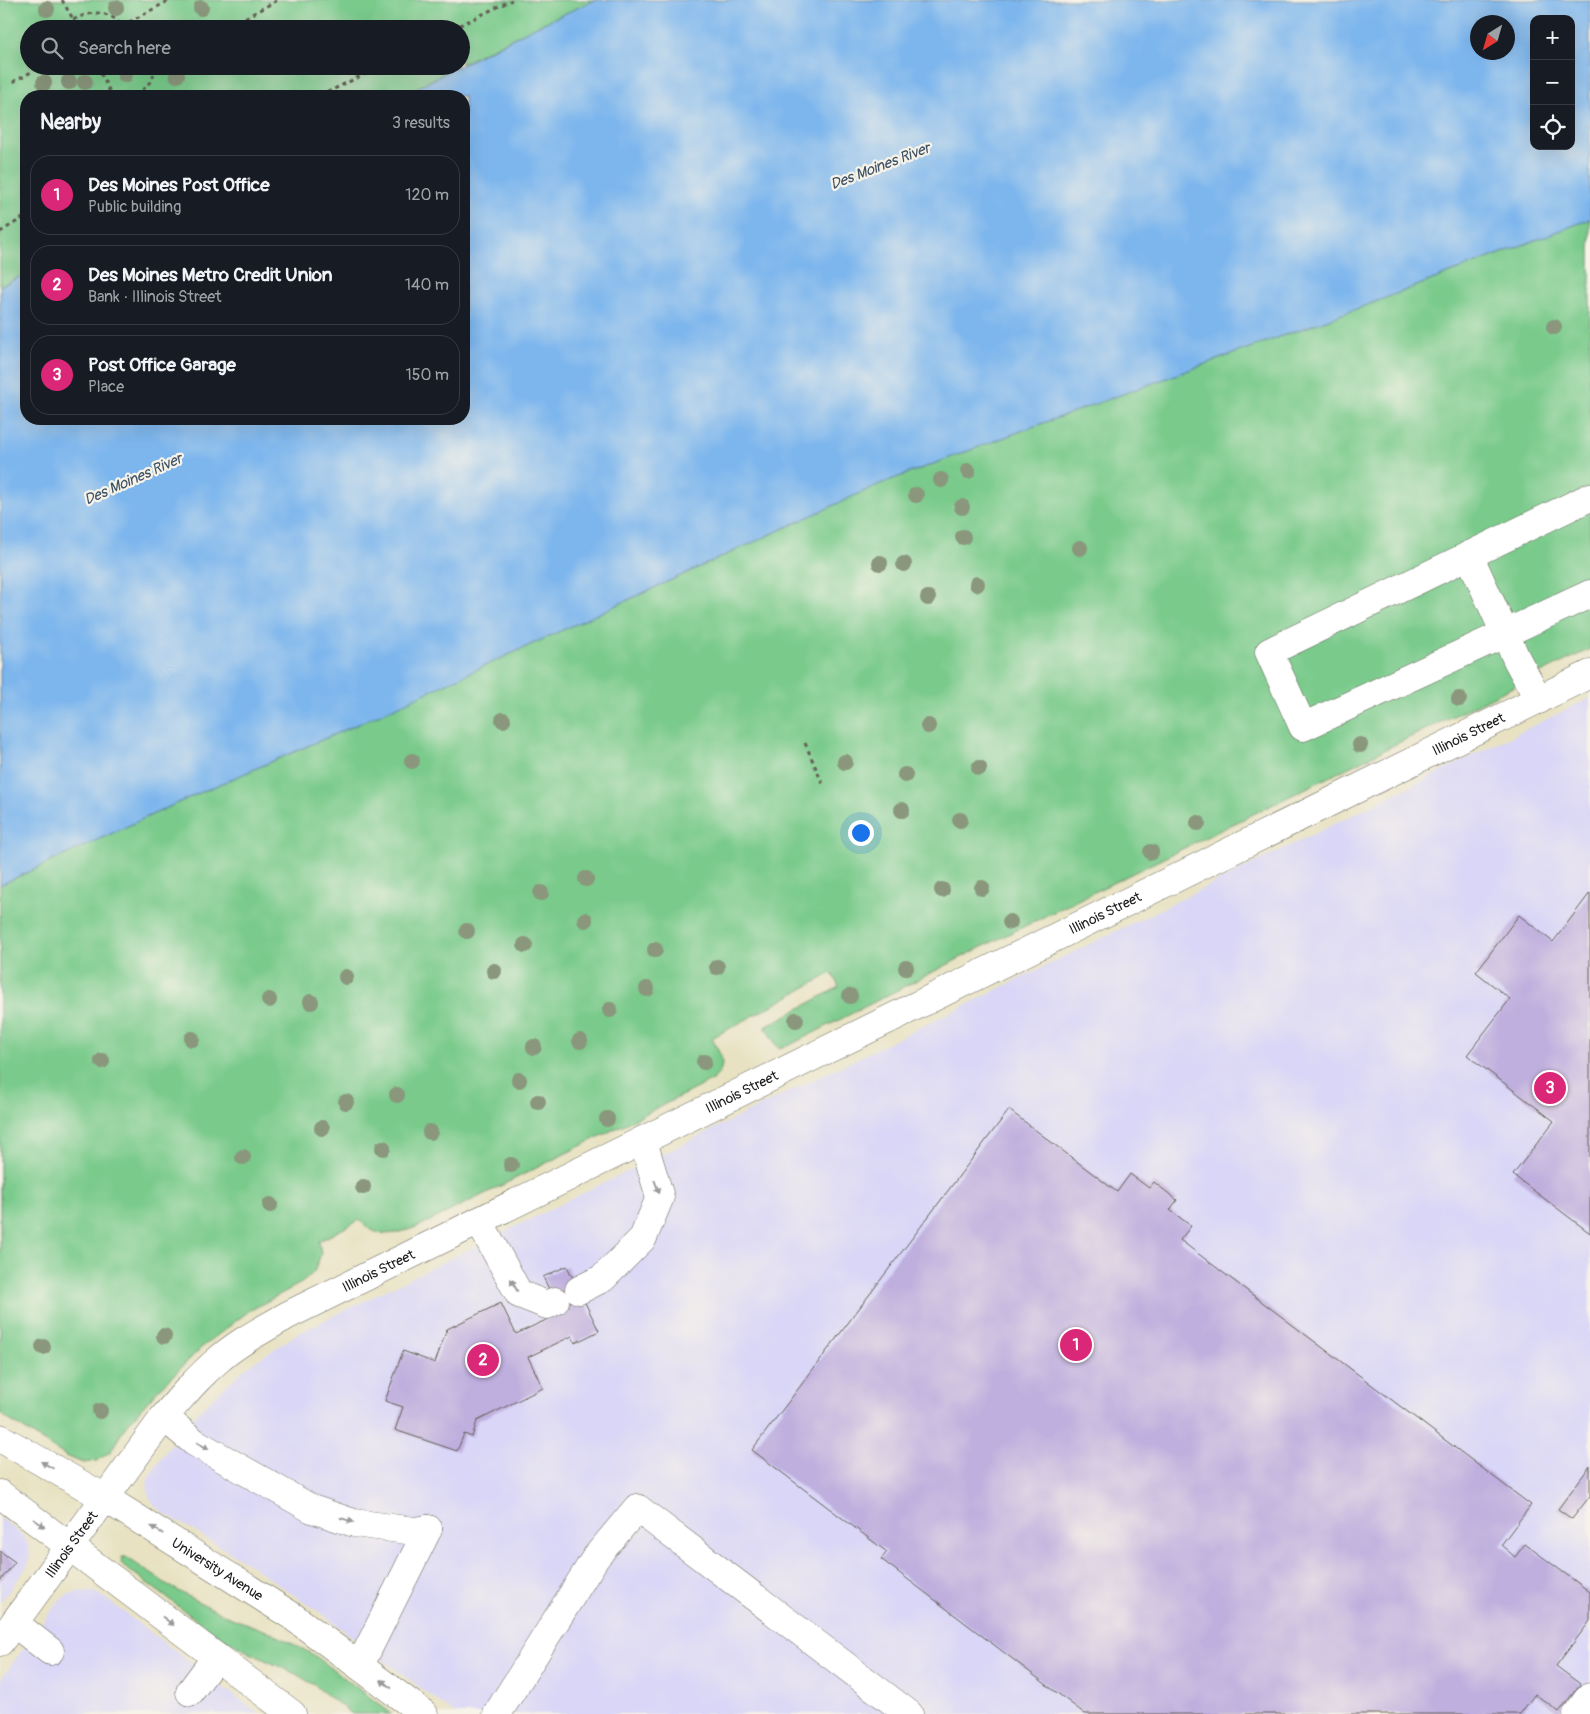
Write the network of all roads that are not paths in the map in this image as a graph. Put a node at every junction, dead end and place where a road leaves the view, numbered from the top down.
1 (1590, 497) edge
2 (1469, 555) junction
3 (1590, 594) edge
4 (1505, 633) junction
5 (1590, 674) edge
6 (1539, 700) junction
7 (643, 1140) junction
8 (479, 1221) junction
9 (579, 1290) dead end
10 (555, 1301) dead end
11 (164, 1417) junction
12 (0, 1438) edge
13 (0, 1494) edge
14 (105, 1498) junction
15 (70, 1547) junction
16 (7, 1633) edge
17 (50, 1651) dead end
18 (216, 1657) junction
19 (360, 1665) junction
20 (190, 1692) dead end
21 (1590, 1696) edge
22 (292, 1714) edge
23 (424, 1714) edge
24 (497, 1714) edge
25 (909, 1714) edge
26 (1577, 1714) edge

1 - 2 street
2 - 4 street
2 - 4 street
3 - 4 street
4 - 6 street
5 - 6 street, Illinois Street
6 - 7 street, Illinois Street
7 - 8 street, Illinois Street
7 -> 9 street
10 -> 8 street
8 - 11 street, Illinois Street
11 - 14 street, Illinois Street
11 -> 19 street
14 -> 12 street, University Avenue
13 -> 15 street
14 - 15 street, Illinois Street
19 -> 14 street, University Avenue
15 - 16 street, Illinois Street
15 -> 18 street
16 - 17 street
18 - 20 street
18 - 22 street
23 -> 19 street, University Avenue
21 - 26 street
24 - 25 street

